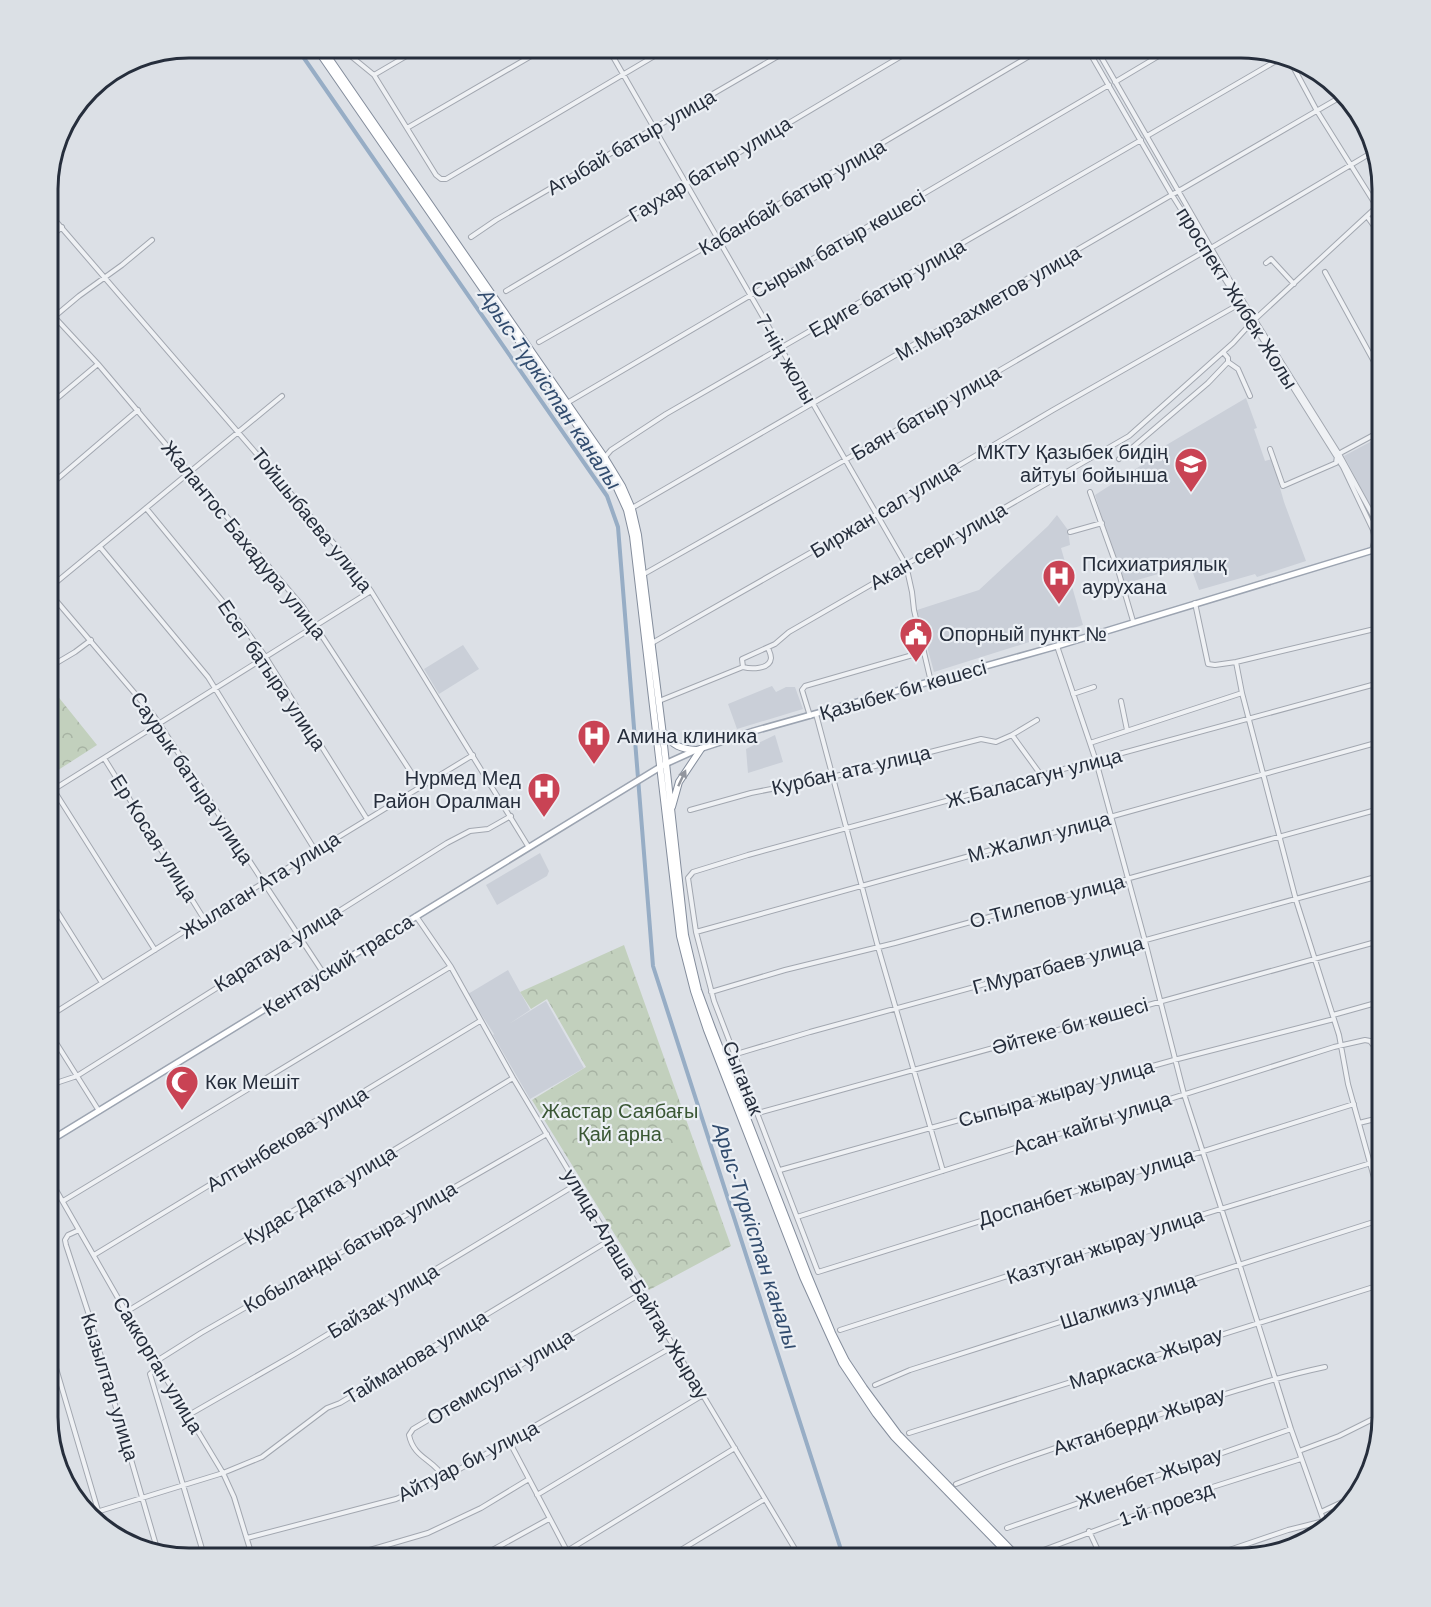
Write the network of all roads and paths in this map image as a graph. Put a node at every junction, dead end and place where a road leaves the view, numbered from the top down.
1 (324, 59) edge
2 (330, 59) edge
3 (354, 59) edge
4 (401, 59) edge
5 (526, 59) edge
6 (614, 59) edge
7 (649, 59) edge
8 (773, 59) edge
9 (897, 59) edge
10 (1024, 59) edge
11 (1093, 59) edge
12 (1102, 59) edge
13 (1154, 59) edge
14 (1273, 63) edge
15 (1295, 71) edge
16 (623, 74) junction
17 (374, 75) junction
18 (1115, 82) junction
19 (1109, 86) junction
20 (1336, 99) edge
21 (1317, 111) junction
22 (407, 128) junction
23 (654, 129) junction
24 (1147, 136) junction
25 (1141, 140) junction
26 (1368, 155) edge
27 (1351, 166) junction
28 (686, 185) junction
29 (1179, 191) junction
30 (1172, 195) junction
31 (1372, 199) edge
32 (1372, 212) edge
33 (1367, 216) junction
34 (1372, 223) edge
35 (59, 224) edge
36 (62, 227) junction
37 (59, 230) edge
38 (471, 237) dead end
39 (152, 240) dead end
40 (718, 240) junction
41 (1209, 249) junction
42 (1266, 262) dead end
43 (1325, 272) dead end
44 (105, 276) junction
45 (1294, 284) junction
46 (506, 291) dead end
47 (750, 296) junction
48 (1241, 303) junction
49 (59, 314) edge
50 (59, 321) edge
51 (1253, 321) junction
52 (539, 342) dead end
53 (781, 350) junction
54 (1223, 352) junction
55 (1372, 358) edge
56 (1228, 362) junction
57 (98, 364) junction
58 (282, 396) dead end
59 (1250, 396) dead end
60 (59, 397) edge
61 (567, 403) junction
62 (813, 405) junction
63 (138, 410) junction
64 (238, 431) junction
65 (1372, 436) edge
66 (1270, 449) dead end
67 (1338, 455) junction
68 (605, 458) junction
69 (1119, 459) dead end
70 (845, 460) junction
71 (190, 471) junction
72 (59, 478) edge
73 (1090, 492) dead end
74 (146, 508) junction
75 (632, 509) junction
76 (877, 513) junction
77 (1372, 515) edge
78 (1102, 523) junction
79 (1372, 528) edge
80 (1070, 532) dead end
81 (100, 547) junction
82 (1372, 550) edge
83 (906, 565) junction
84 (644, 574) junction
85 (59, 581) edge
86 (371, 591) junction
87 (59, 602) edge
88 (1195, 603) junction
89 (1133, 621) junction
90 (316, 625) junction
91 (1372, 630) edge
92 (91, 640) junction
93 (652, 644) junction
94 (1057, 646) junction
95 (769, 647) junction
96 (924, 652) junction
97 (265, 656) junction
98 (59, 662) edge
99 (1236, 662) junction
100 (743, 667) junction
101 (931, 682) junction
102 (1372, 685) edge
103 (1094, 687) dead end
104 (215, 689) junction
105 (1242, 693) junction
106 (1073, 694) junction
107 (658, 701) junction
108 (1121, 701) dead end
109 (816, 714) junction
110 (810, 716) junction
111 (1248, 719) junction
112 (1037, 720) dead end
113 (158, 723) junction
114 (1127, 730) junction
115 (663, 732) junction
116 (1012, 735) junction
117 (1090, 743) junction
118 (1372, 744) edge
119 (698, 749) junction
120 (473, 755) junction
121 (104, 758) junction
122 (1096, 760) junction
123 (663, 765) junction
124 (646, 775) joint
125 (1041, 775) junction
126 (1264, 775) junction
127 (832, 777) junction
128 (420, 786) junction
129 (59, 787) edge
130 (59, 799) edge
131 (670, 810) junction
132 (690, 810) dead end
133 (1372, 811) edge
134 (511, 816) junction
135 (1111, 817) junction
136 (367, 819) junction
137 (846, 829) junction
138 (1279, 836) junction
139 (528, 846) junction
140 (315, 850) junction
141 (688, 878) joint
142 (1372, 878) edge
143 (1129, 879) junction
144 (264, 884) junction
145 (862, 886) junction
146 (1296, 900) junction
147 (58, 913) edge
148 (416, 916) junction
149 (204, 919) junction
150 (696, 932) junction
151 (299, 935) junction
152 (1145, 941) junction
153 (1372, 943) edge
154 (878, 947) junction
155 (155, 951) junction
156 (1316, 960) junction
157 (450, 967) junction
158 (324, 974) junction
159 (102, 982) junction
160 (711, 992) junction
161 (1160, 1001) junction
162 (1372, 1005) edge
163 (58, 1010) edge
164 (895, 1010) junction
165 (1333, 1017) junction
166 (480, 1021) junction
167 (1372, 1044) edge
168 (58, 1046) edge
169 (1340, 1046) junction
170 (733, 1055) junction
171 (1174, 1060) junction
172 (913, 1070) junction
173 (77, 1076) junction
174 (513, 1078) junction
175 (58, 1082) edge
176 (1184, 1094) junction
177 (1354, 1104) junction
178 (99, 1111) junction
179 (758, 1113) junction
180 (1372, 1120) edge
181 (1359, 1123) junction
182 (929, 1128) junction
183 (547, 1134) junction
184 (58, 1136) edge
185 (1203, 1151) junction
186 (1371, 1163) junction
187 (1372, 1166) edge
188 (780, 1170) junction
189 (943, 1171) junction
190 (577, 1184) junction
191 (58, 1193) edge
192 (63, 1201) junction
193 (1222, 1209) junction
194 (797, 1217) junction
195 (1372, 1223) edge
196 (79, 1230) junction
197 (610, 1240) junction
198 (94, 1254) junction
199 (1240, 1266) junction
200 (818, 1272) joint
201 (1372, 1287) edge
202 (642, 1293) junction
203 (126, 1312) junction
204 (1258, 1322) junction
205 (840, 1330) dead end
206 (674, 1346) junction
207 (156, 1364) junction
208 (1325, 1367) dead end
209 (58, 1374) edge
210 (1275, 1380) junction
211 (874, 1386) dead end
212 (704, 1395) junction
213 (187, 1416) junction
214 (1372, 1420) edge
215 (1291, 1429) junction
216 (909, 1433) dead end
217 (509, 1441) junction
218 (735, 1448) junction
219 (1299, 1451) junction
220 (1301, 1459) junction
221 (223, 1473) junction
222 (444, 1478) junction
223 (529, 1479) junction
224 (184, 1484) junction
225 (956, 1484) dead end
226 (537, 1495) junction
227 (143, 1497) junction
228 (765, 1499) junction
229 (1341, 1503) edge
230 (99, 1511) joint
231 (1321, 1512) junction
232 (549, 1519) junction
233 (1323, 1519) edge
234 (1319, 1522) edge
235 (1007, 1528) dead end
236 (1089, 1532) junction
237 (247, 1538) junction
238 (156, 1544) edge
239 (202, 1548) edge
240 (250, 1548) edge
241 (377, 1548) edge
242 (496, 1548) edge
243 (565, 1548) edge
244 (572, 1548) edge
245 (684, 1548) edge
246 (794, 1548) edge
247 (1002, 1548) edge
248 (1009, 1548) edge
249 (1048, 1548) edge
250 (1097, 1548) edge
251 (1235, 1548) edge

1 - 123 highway
2 - 61 highway
3 - 17 street
4 - 17 street
5 - 22 street
6 - 16 street, 7-нің жолы
7 - 16 street
8 - 23 street, Агыбай батыр улица
9 - 28 street, Гаухар батыр улица
10 - 40 street, Кабанбай батыр улица
11 - 19 street, проспект Жибек Жолы
12 - 18 street, проспект Жибек Жолы
13 - 18 street
14 - 24 street
15 - 21 street
16 - 22 street
16 - 23 street, 7-нің жолы
17 - 22 street
18 - 24 street, проспект Жибек Жолы
19 - 25 street, проспект Жибек Жолы
19 - 47 street, Сырым батыр көшесі
20 - 21 street, М.Мырзахметов улица
21 - 27 street
21 - 29 street, М.Мырзахметов улица
23 - 28 street, 7-нің жолы
23 - 38 street, Агыбай батыр улица
24 - 29 street, проспект Жибек Жолы
25 - 30 street, проспект Жибек Жолы
25 - 53 street, Едиге батыр улица
26 - 27 street, Баян батыр улица
27 - 31 street
27 - 41 street, Баян батыр улица
28 - 40 street, 7-нің жолы
28 - 46 street, Гаухар батыр улица
29 - 30 street, М.Мырзахметов улица
29 - 41 street, проспект Жибек Жолы
30 - 41 street, проспект Жибек Жолы
30 - 62 street, М.Мырзахметов улица
32 - 33 street, Акан сери улица
33 - 34 street
33 - 45 street, Акан сери улица
35 - 36 street, Тойшыбаева улица
36 - 37 street
36 - 44 street, Тойшыбаева улица
39 - 44 street
40 - 47 street, 7-нің жолы
40 - 52 street, Кабанбай батыр улица
41 - 48 street, проспект Жибек Жолы
41 - 70 street, Баян батыр улица
42 - 45 street
43 - 55 street
44 - 49 street
44 - 64 street, Тойшыбаева улица
45 - 51 street, Акан сери улица
47 - 53 street, 7-нің жолы
47 - 61 street, Сырым батыр көшесі
48 - 51 street, проспект Жибек Жолы
48 - 76 street, Биржан сал улица
50 - 57 street, Жалантос Бахадура улица
51 - 54 street, Акан сери улица
51 - 67 street, проспект Жибек Жолы
53 - 62 street, 7-нің жолы
53 - 68 street, Едиге батыр улица
54 - 56 street
54 - 83 street, Акан сери улица
56 - 59 street
56 - 69 street
57 - 60 street
57 - 63 street, Жалантос Бахадура улица
58 - 64 street
61 - 68 highway
62 - 70 street, 7-нің жолы
62 - 75 street, М.Мырзахметов улица
63 - 71 street, Жалантос Бахадура улица
63 - 72 street
64 - 71 street
64 - 86 street, Тойшыбаева улица
65 - 67 street
66 - 67 street
67 - 77 street, проспект Жибек Жолы
67 - 79 street, проспект Жибек Жолы
68 - 75 highway
70 - 76 street, 7-нің жолы
70 - 84 street, Баян батыр улица
71 - 74 street
71 - 90 street, Жалантос Бахадура улица
73 - 78 street
74 - 81 street
74 - 97 street, Есет батыра улица
75 - 84 highway
76 - 83 street, 7-нің жолы
76 - 93 street, Биржан сал улица
78 - 80 street
78 - 89 street
81 - 85 street
81 - 104 street
82 - 88 main road, Қазыбек би көшесі
83 - 95 street, Акан сери улица
83 - 96 street, 7-нің жолы
84 - 93 highway
86 - 90 street
86 - 120 street, Тойшыбаева улица
87 - 92 street, Саурык батыра улица
88 - 89 main road, Қазыбек би көшесі
88 - 99 street
89 - 94 main road, Қазыбек би көшесі
90 - 97 street
90 - 128 street, Жалантос Бахадура улица
91 - 99 street
92 - 98 street
92 - 113 street, Саурык батыра улица
93 - 107 highway
94 - 101 main road, Қазыбек би көшесі
94 - 106 street
95 - 100 street, Акан сери улица
95 - 100 street, Акан сери улица
96 - 101 street, 7-нің жолы
96 - 110 street
97 - 104 street
97 - 136 street, Есет батыра улица
99 - 105 street
100 - 107 street, Акан сери улица
101 - 109 main road, Қазыбек би көшесі
102 - 111 street, Ж.Баласагун улица
103 - 106 street
104 - 113 street
104 - 140 street
105 - 111 street
105 - 114 street
106 - 117 street
107 - 115 highway
108 - 114 street
109 - 110 main road, Қазыбек би көшесі
109 - 127 street
110 - 119 main road, Қазыбек би көшесі
111 - 122 street, Ж.Баласагун улица
111 - 126 street
112 - 116 street, Курбан ата улица
113 - 121 street
113 - 144 street, Саурык батыра улица
114 - 117 street
115 - 119 highway
115 - 123 highway
116 - 125 street
116 - 127 street, Курбан ата улица
117 - 122 street
118 - 126 street, М.Жалил улица
119 - 123 main road, Қазыбек би көшесі
131 -> 119 highway
120 - 128 street, Жылаган Ата улица
120 - 134 street, Тойшыбаева улица
121 - 129 street
121 - 149 street, Ер Косая улица
122 - 125 street, Ж.Баласагун улица
122 - 135 street
123 - 124 main road, Қазыбек би көшесі
123 - 131 highway
123 - 247 highway
124 - 139 main road, Кентауский трасса
125 - 137 street, Ж.Баласагун улица
126 - 135 street, М.Жалил улица
126 - 138 street
127 - 132 street, Курбан ата улица
127 - 137 street
128 - 136 street, Жылаган Ата улица
130 - 155 street
131 - 248 highway
133 - 138 street, О.Тилепов улица
134 - 139 street, Тойшыбаева улица
134 - 151 street, Каратауа улица
135 - 143 street
135 - 145 street, М.Жалил улица
136 - 140 street, Жылаган Ата улица
137 - 141 street, Ж.Баласагун улица
137 - 145 street
138 - 143 street, О.Тилепов улица
138 - 146 street
139 - 148 main road, Кентауский трасса
140 - 144 street, Жылаган Ата улица
141 - 150 street, Сыганак
142 - 146 street, Г.Муратбаев улица
143 - 152 street
143 - 154 street, О.Тилепов улица
144 - 149 street, Жылаган Ата улица
144 - 151 street, Саурык батыра улица
145 - 150 street, М.Жалил улица
145 - 154 street
146 - 152 street, Г.Муратбаев улица
146 - 156 street
147 - 159 street
148 - 157 street, улица Алаша Байтақ Жырау
148 - 158 main road, Кентауский трасса
149 - 155 street, Жылаган Ата улица
150 - 160 street, Сыганак
151 - 158 street, Саурык батыра улица
151 - 173 street, Каратауа улица
152 - 161 street
152 - 164 street, Г.Муратбаев улица
153 - 156 street, Әйтеке би көшесі
154 - 160 street, О.Тилепов улица
154 - 164 street
155 - 159 street, Жылаган Ата улица
156 - 161 street, Әйтеке би көшесі
156 - 165 street
157 - 166 street, улица Алаша Байтақ Жырау
157 - 192 street
158 - 178 main road, Кентауский трасса
159 - 163 street, Жылаган Ата улица
160 - 170 street, Сыганак
161 - 171 street
161 - 172 street, Әйтеке би көшесі
162 - 165 street, Сыпыра жырау улица
164 - 170 street, Г.Муратбаев улица
164 - 172 street
165 - 169 street
165 - 171 street, Сыпыра жырау улица
166 - 174 street, улица Алаша Байтақ Жырау
166 - 198 street, Алтынбекова улица
167 - 169 street, Асан кайгы улица
168 - 173 street
169 - 176 street, Асан кайгы улица
169 - 177 street
170 - 179 street, Сыганак
171 - 176 street
171 - 182 street, Сыпыра жырау улица
172 - 179 street, Әйтеке би көшесі
172 - 182 street
173 - 175 street, Каратауа улица
173 - 178 street
174 - 183 street, улица Алаша Байтақ Жырау
174 - 203 street, Кудас Датка улица
176 - 185 street
176 - 189 street, Асан кайгы улица
177 - 181 street
177 - 185 street, Доспанбет жырау улица
178 - 184 main road, Кентауский трасса
179 - 188 street, Сыганак
180 - 181 street
181 - 186 street
182 - 188 street, Сыпыра жырау улица
182 - 189 street
183 - 190 street, улица Алаша Байтақ Жырау
183 - 207 street, Кобыланды батыра улица
185 - 193 street
185 - 200 street, Доспанбет жырау улица
186 - 187 street
186 - 193 street, Казтуган жырау улица
188 - 194 street, Сыганак
189 - 194 street, Асан кайгы улица
190 - 197 street, улица Алаша Байтақ Жырау
190 - 213 street, Байзак улица
191 - 192 street, Саккорган улица
192 - 196 street, Саккорган улица
193 - 199 street
193 - 205 street, Казтуган жырау улица
194 - 200 street, Сыганак
195 - 199 street, Шалкииз улица
196 - 198 street, Саккорган улица
196 - 227 street, Кызылтал улица
197 - 202 street, улица Алаша Байтақ Жырау
197 - 221 street, Тайманова улица
198 - 203 street, Саккорган улица
199 - 204 street
199 - 211 street, Шалкииз улица
201 - 204 street, Маркаска Жырау
202 - 206 street, улица Алаша Байтақ Жырау
202 - 222 street, Отемисулы улица
203 - 207 street, Саккорган улица
204 - 210 street
204 - 216 street, Маркаска Жырау
206 - 212 street, улица Алаша Байтақ Жырау
206 - 217 street, Айтуар би улица
207 - 213 street, Саккорган улица
207 - 224 street
208 - 210 street, Актанберди Жырау
209 - 230 street
210 - 215 street
210 - 225 street, Актанберди Жырау
212 - 218 street, улица Алаша Байтақ Жырау
212 - 226 street
213 - 221 street, Саккорган улица
214 - 219 street
215 - 219 street
215 - 235 street, Жиенбет Жырау
217 - 222 street, Айтуар би улица
217 - 223 street
218 - 228 street, улица Алаша Байтақ Жырау
218 - 244 street
219 - 220 street
220 - 231 street
220 - 236 street, 1-й проезд
221 - 224 street
221 - 237 street, Саккорган улица
222 - 237 street, Айтуар би улица
223 - 226 street
223 - 241 street
224 - 227 street
224 - 239 street
226 - 232 street
227 - 230 street
227 - 238 street, Кызылтал улица
228 - 245 street
228 - 246 street, улица Алаша Байтақ Жырау
229 - 231 street
231 - 233 street
232 - 242 street
232 - 243 street
234 - 251 street
236 - 249 street, 1-й проезд
236 - 250 street
237 - 240 street, Саккорган улица

